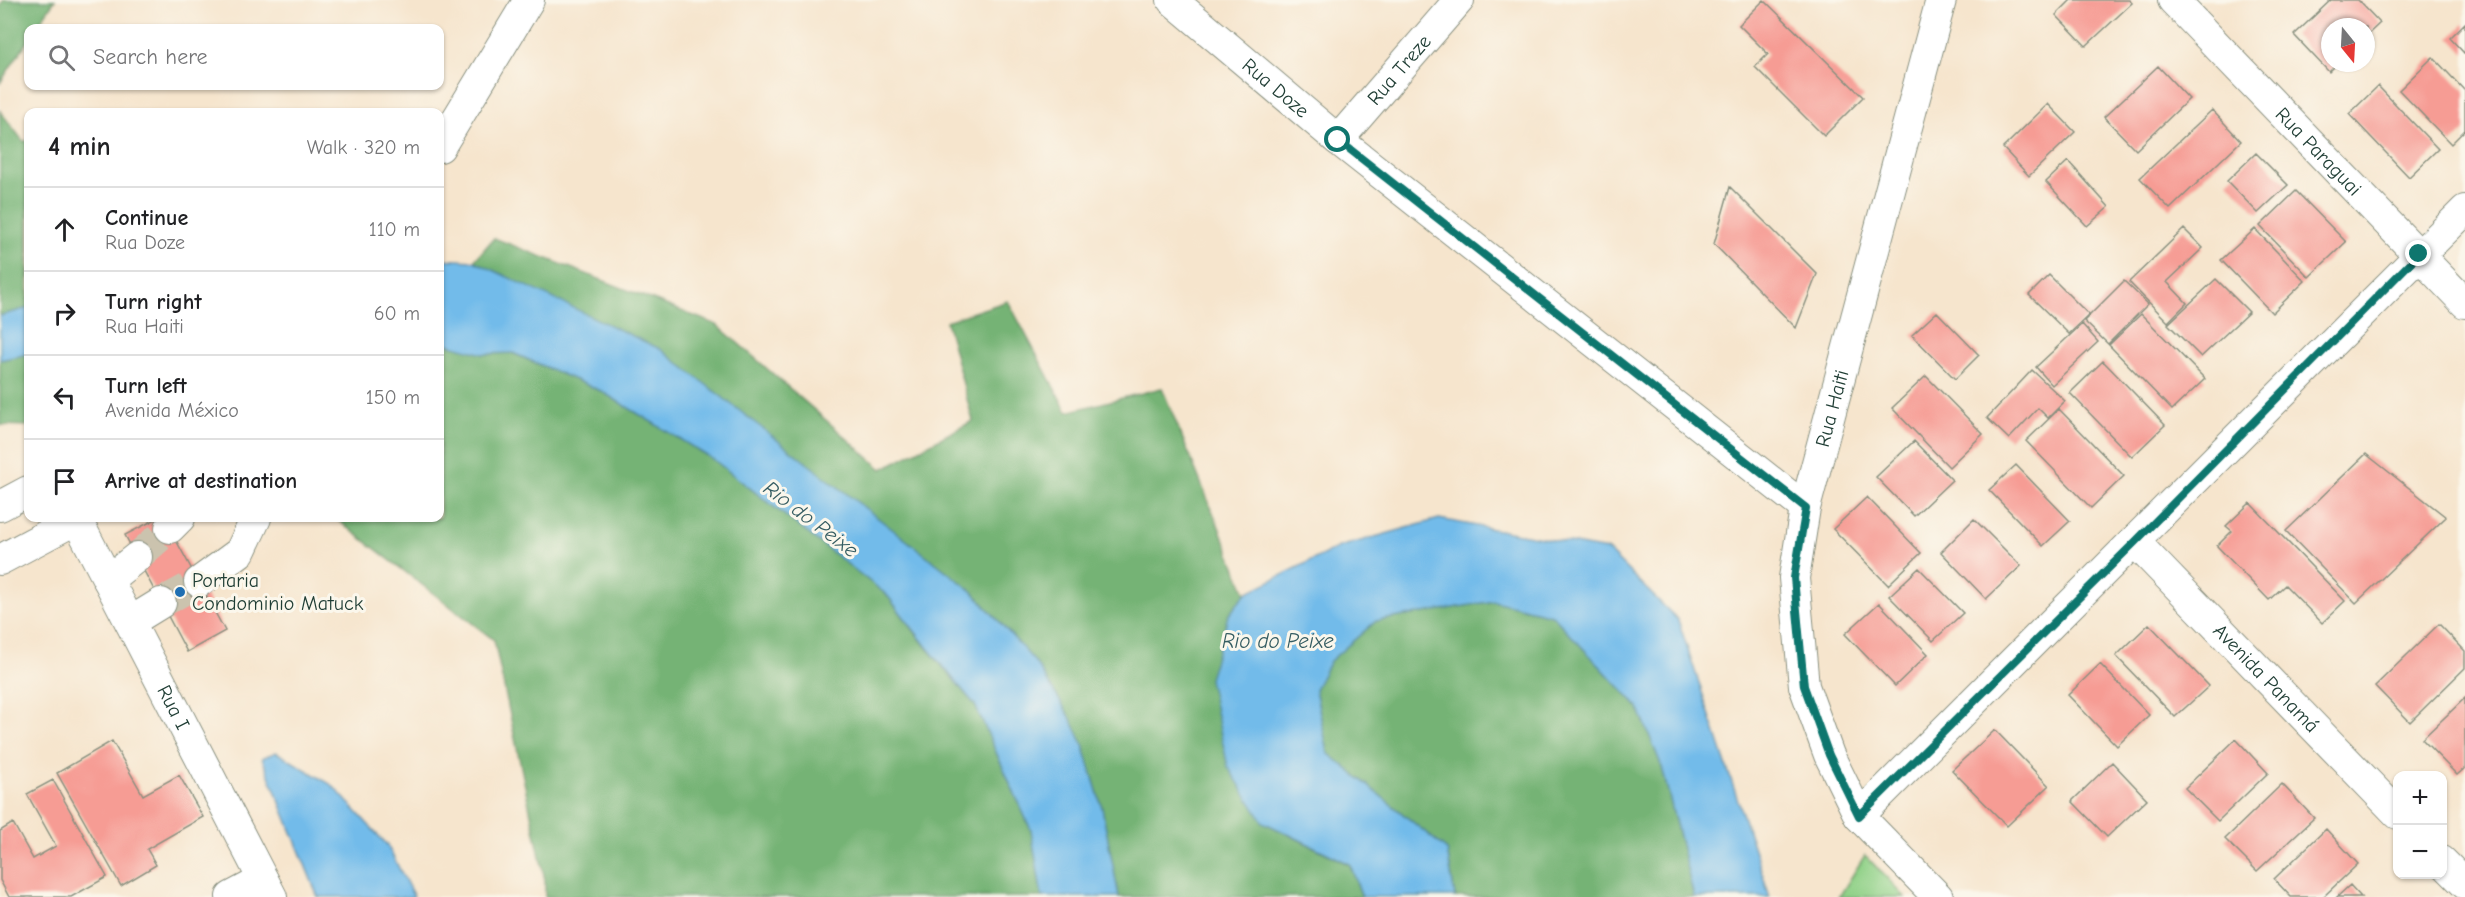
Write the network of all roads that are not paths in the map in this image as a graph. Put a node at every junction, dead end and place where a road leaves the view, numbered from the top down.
1 (529, 0) edge
2 (1172, 0) edge
3 (1459, 0) edge
4 (1941, 0) edge
5 (2173, 0) edge
6 (444, 140) edge
7 (1338, 140) junction
8 (2465, 210) edge
9 (2419, 254) junction
10 (2465, 303) edge
11 (24, 493) edge
12 (0, 506) edge
13 (1806, 508) junction
14 (69, 522) edge
15 (78, 522) edge
16 (254, 522) edge
17 (2135, 542) junction
18 (136, 557) tunnel mouth
19 (0, 560) edge
20 (108, 580) junction
21 (199, 582) tunnel mouth
22 (161, 603) tunnel mouth
23 (130, 622) junction
24 (2393, 810) edge
25 (1859, 816) junction
26 (2447, 866) edge
27 (2465, 884) edge
28 (267, 889) edge
29 (231, 897) edge
30 (1938, 897) edge

1 - 6 street
2 - 7 street, Rua Doze
3 - 7 street, Rua Treze
4 - 13 street, Rua Haiti
5 - 9 street, Rua Paraguai
7 - 13 street, Rua Doze
8 - 9 street
9 - 10 street, Rua Paraguai
9 - 17 street
11 - 12 street
13 - 25 street, Rua Haiti
14 - 19 street
15 - 20 street, Rua I
16 - 21 street
17 - 24 street, Avenida Panamá
17 - 25 street
18 - 20 street
20 - 23 street, Rua I
22 - 23 street
23 - 28 street, Rua I
25 - 30 street, Rua Haiti
26 - 27 street
28 - 29 street

